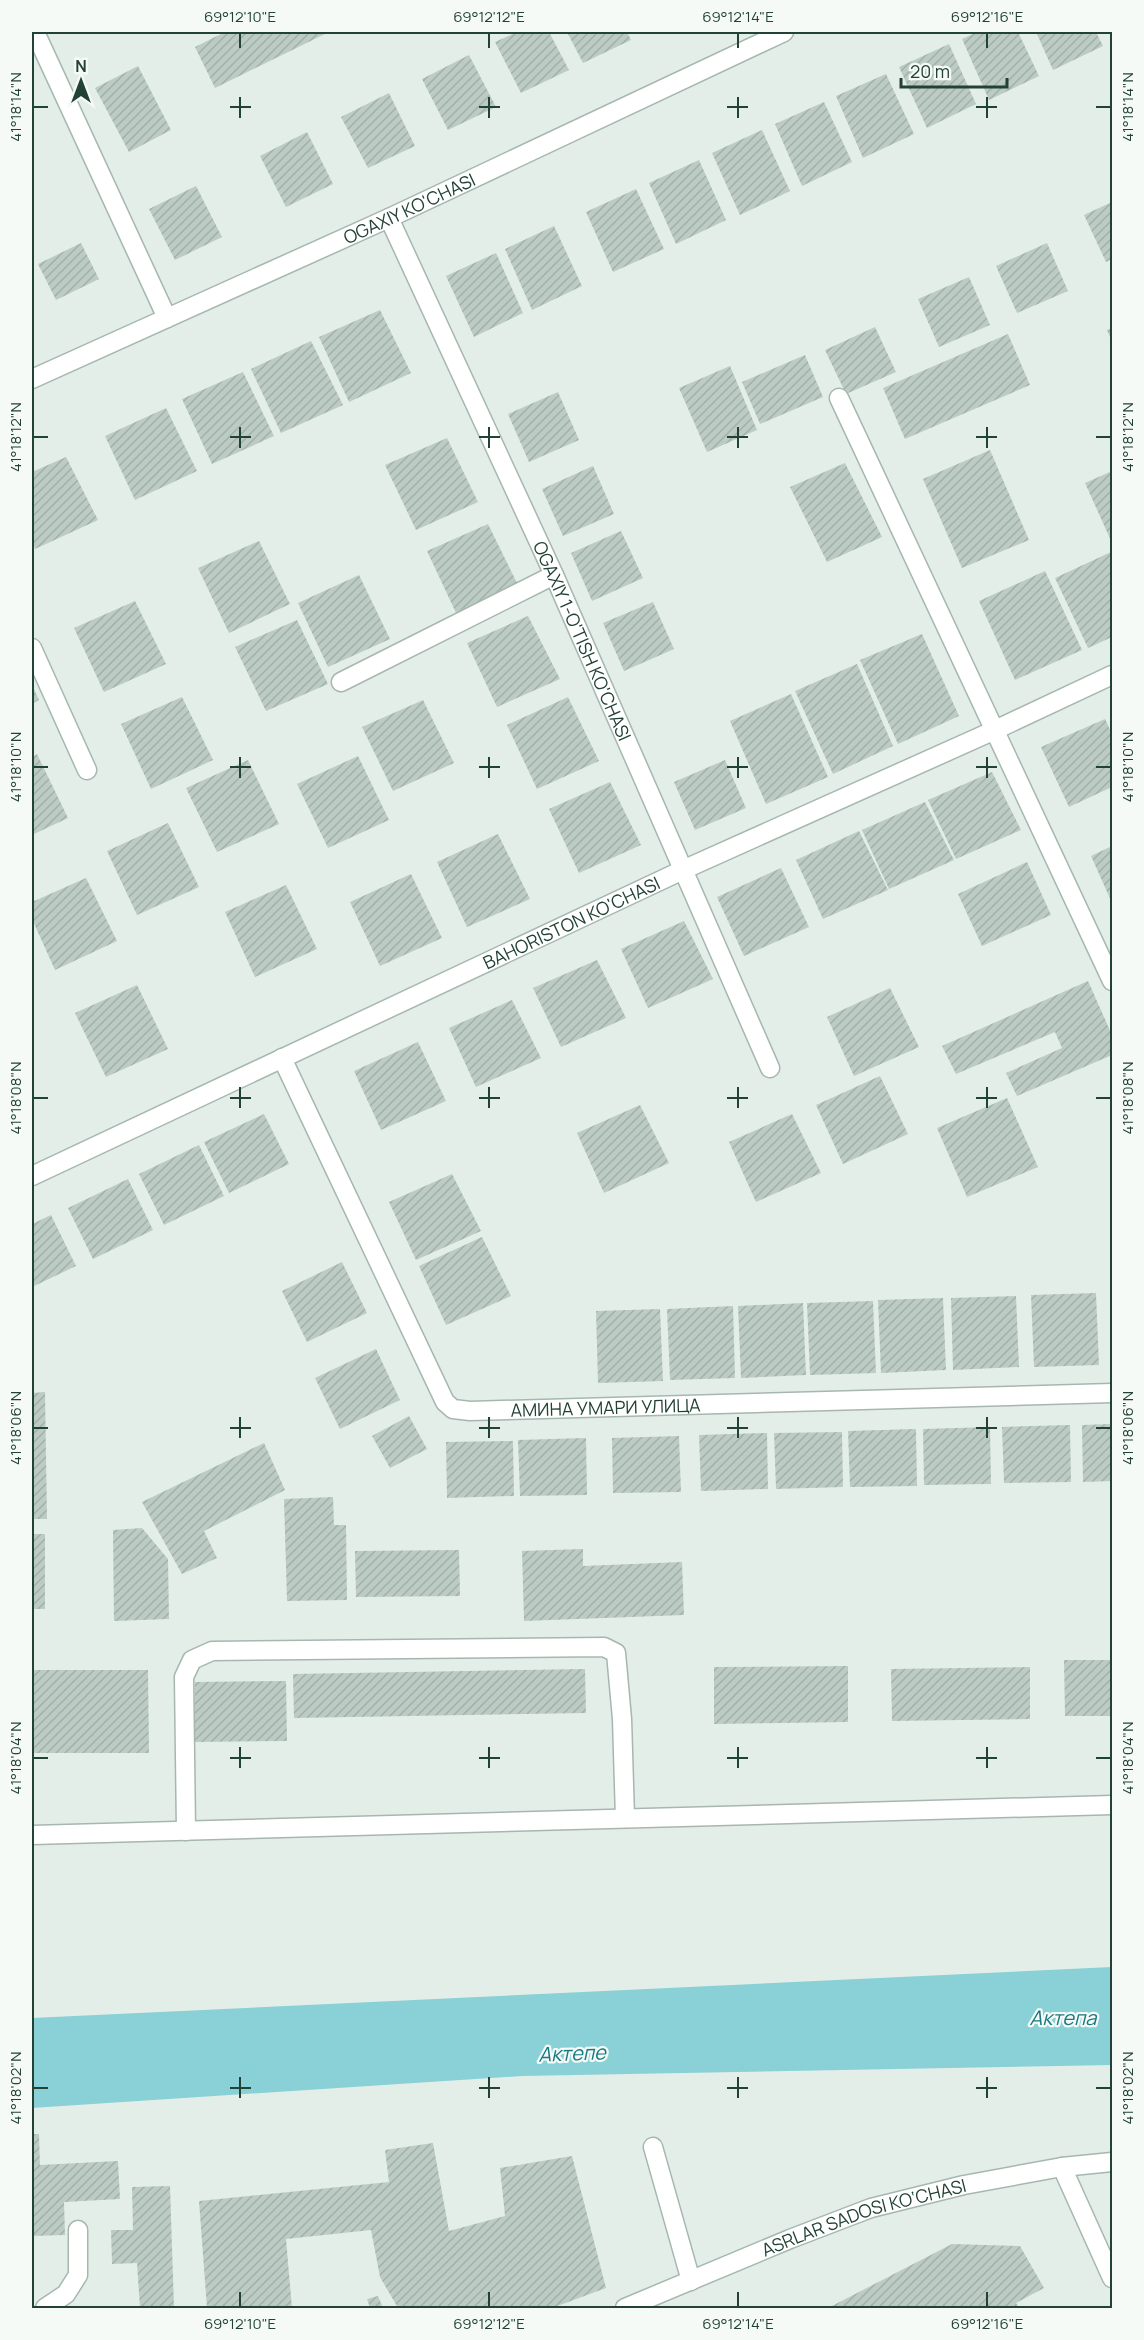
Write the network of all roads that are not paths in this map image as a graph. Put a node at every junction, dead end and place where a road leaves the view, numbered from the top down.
1 (35, 32) edge
2 (784, 32) edge
3 (388, 218) junction
4 (167, 318) junction
5 (32, 379) edge
6 (839, 398) dead end
7 (554, 575) junction
8 (32, 648) edge
9 (1113, 675) edge
10 (341, 682) dead end
11 (995, 730) junction
12 (87, 770) dead end
13 (685, 870) junction
14 (1113, 981) edge
15 (282, 1058) junction
16 (770, 1068) dead end
17 (32, 1176) edge
18 (1113, 1393) edge
19 (1113, 1805) edge
20 (625, 1818) junction
21 (186, 1831) junction
22 (32, 1835) edge
23 (653, 2147) dead end
24 (1113, 2162) edge
25 (1062, 2167) junction
26 (78, 2230) dead end
27 (1113, 2278) edge
28 (690, 2281) junction
29 (45, 2308) edge
30 (625, 2308) edge

1 - 4 street
2 - 3 street, OGAXIY KO'CHASI
3 - 4 street, OGAXIY KO'CHASI
3 - 7 street, OGAXIY 1-O'TISH KO'CHASI
4 - 5 street, OGAXIY KO'CHASI
6 - 11 street
7 - 10 street
7 - 13 street, OGAXIY 1-O'TISH KO'CHASI
8 - 12 street
9 - 11 street, BAHORISTON KO'CHASI
11 - 13 street, BAHORISTON KO'CHASI
11 - 14 street
13 - 15 street, BAHORISTON KO'CHASI
13 - 16 street, OGAXIY 1-O'TISH KO'CHASI
15 - 17 street, BAHORISTON KO'CHASI
15 - 18 street, АМИНА УМАРИ УЛИЦА
19 - 20 street
20 - 21 street
20 - 21 street
21 - 22 street
23 - 28 street
24 - 25 street, ASRLAR SADOSI KO‘CHASI
25 - 27 street
25 - 28 street, ASRLAR SADOSI KO‘CHASI
26 - 29 street
28 - 30 street, ASRLAR SADOSI KO‘CHASI

